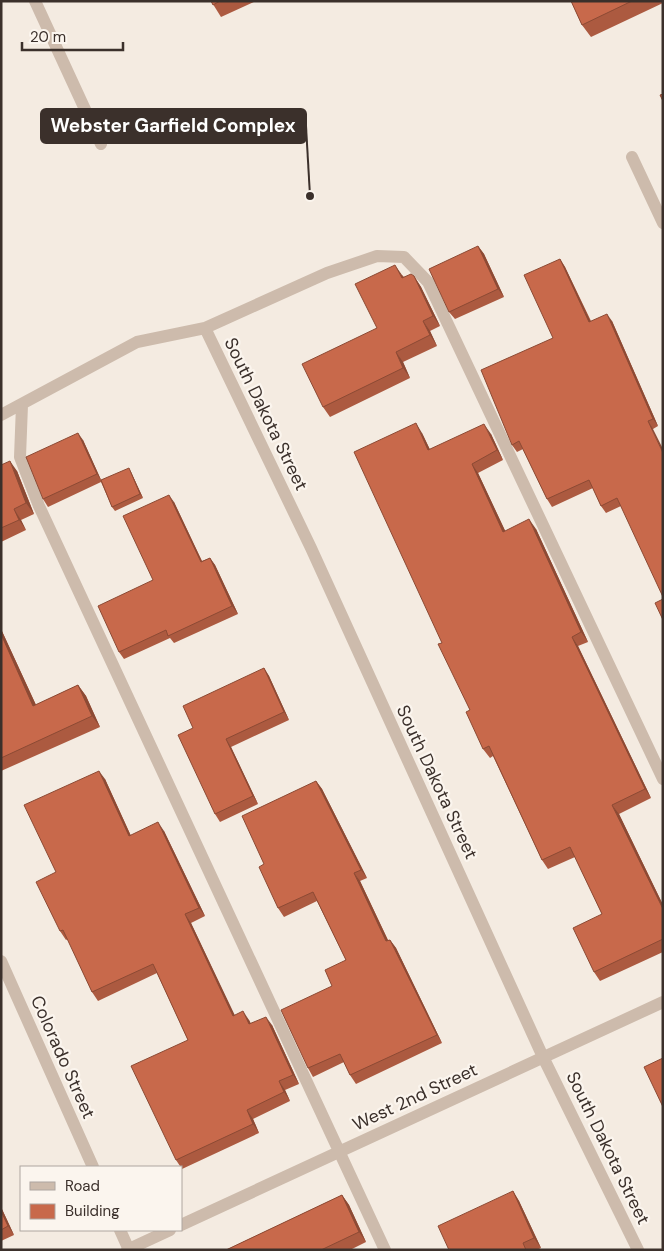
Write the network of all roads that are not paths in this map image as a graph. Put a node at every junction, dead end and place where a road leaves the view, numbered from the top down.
1 (35, 1) edge
2 (101, 144) dead end
3 (632, 157) dead end
4 (663, 223) edge
5 (205, 328) junction
6 (22, 405) junction
7 (1, 415) edge
8 (663, 779) edge
9 (1, 961) edge
10 (663, 1002) edge
11 (543, 1057) junction
12 (338, 1152) junction
13 (92, 1166) edge
14 (182, 1225) edge
15 (120, 1231) edge
16 (168, 1231) edge
17 (128, 1250) edge
18 (385, 1250) edge
19 (638, 1250) edge

1 - 2 street
3 - 4 street
5 - 6 street
5 - 8 street
5 - 11 street, South Dakota Street
6 - 7 street
6 - 12 street
9 - 13 street, Colorado Street
10 - 11 street, West 2nd Street
11 - 12 street, West 2nd Street
11 - 19 street, South Dakota Street
12 - 14 street, West 2nd Street
12 - 18 street
15 - 17 street
16 - 17 street

